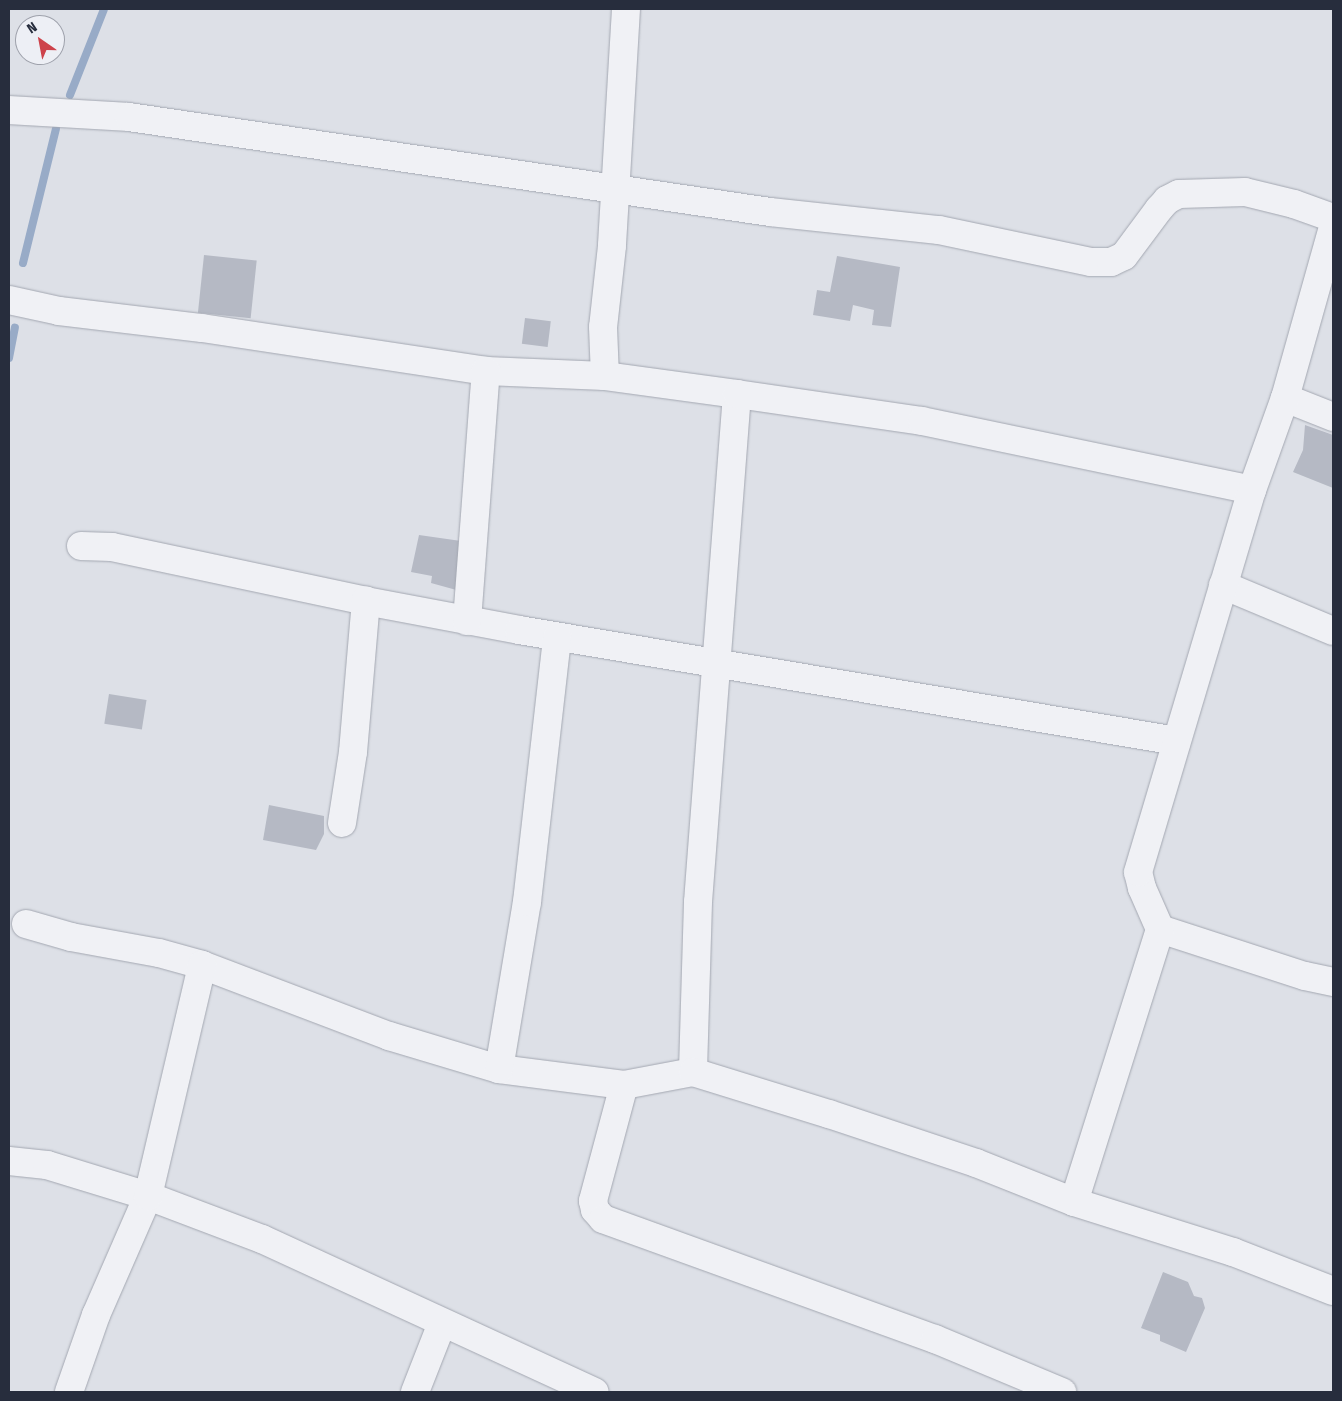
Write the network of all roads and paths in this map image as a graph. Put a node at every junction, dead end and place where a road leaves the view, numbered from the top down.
1 (626, 9) edge
2 (9, 110) edge
3 (614, 188) junction
4 (1333, 218) edge
5 (1333, 227) edge
6 (9, 300) edge
7 (486, 371) junction
8 (605, 376) junction
9 (737, 394) junction
10 (1285, 398) junction
11 (1333, 417) edge
12 (1252, 490) junction
13 (80, 546) dead end
14 (1223, 585) junction
15 (366, 602) junction
16 (467, 621) junction
17 (1333, 632) edge
18 (557, 637) junction
19 (716, 665) junction
20 (1177, 741) junction
21 (342, 823) dead end
22 (26, 924) dead end
23 (1160, 929) junction
24 (202, 965) junction
25 (1333, 982) edge
26 (499, 1069) junction
27 (693, 1072) junction
28 (624, 1085) junction
29 (9, 1161) edge
30 (148, 1196) junction
31 (1074, 1202) junction
32 (1333, 1291) edge
33 (442, 1323) junction
34 (69, 1392) edge
35 (415, 1392) edge
36 (594, 1392) edge
37 (1062, 1392) edge

1 - 3 street
2 - 3 street
3 - 4 street
3 - 8 street
5 - 10 street
6 - 7 street
7 - 8 street
7 - 16 street
8 - 9 street
9 - 12 street
9 - 19 street
10 - 11 street
10 - 12 street
12 - 14 street
13 - 15 street
14 - 17 street
14 - 20 street
15 - 16 street
15 - 21 street
16 - 18 street
18 - 19 street
18 - 26 street
19 - 20 street
19 - 27 street
20 - 23 street
22 - 24 street
23 - 25 street
23 - 31 street
24 - 26 street
24 - 30 street
26 - 28 street
27 - 28 street
27 - 31 street
28 - 37 street
29 - 30 street
30 - 33 street
30 - 34 street
31 - 32 street
33 - 35 street
33 - 36 street

